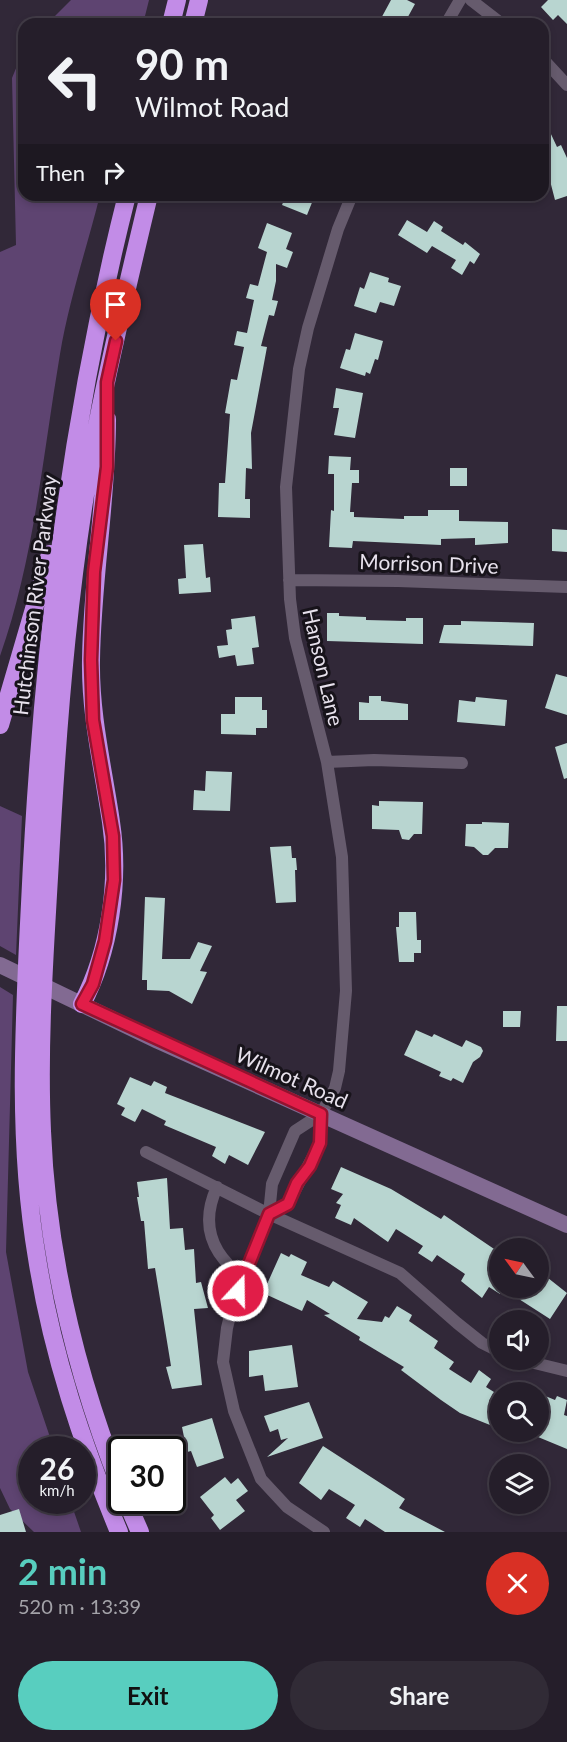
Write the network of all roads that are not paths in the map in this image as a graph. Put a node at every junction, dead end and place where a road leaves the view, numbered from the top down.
1 (177, 0) edge
2 (199, 0) edge
3 (460, 0) edge
4 (471, 0) edge
5 (172, 18) edge
6 (194, 18) edge
7 (450, 18) edge
8 (494, 18) edge
9 (549, 66) edge
10 (567, 85) edge
11 (126, 201) edge
12 (148, 201) edge
13 (350, 201) edge
14 (107, 382) junction
15 (67, 495) junction
16 (289, 580) junction
17 (567, 587) edge
18 (0, 724) edge
19 (327, 762) junction
20 (462, 763) dead end
21 (8, 969) edge
22 (82, 1004) junction
23 (321, 1114) junction
24 (146, 1152) dead end
25 (217, 1187) junction
26 (269, 1214) junction
27 (567, 1225) edge
28 (243, 1277) junction
29 (489, 1345) edge
30 (549, 1367) edge
31 (567, 1371) edge
32 (81, 1436) edge
33 (108, 1451) edge
34 (96, 1473) edge
35 (96, 1489) edge
36 (132, 1514) edge
37 (108, 1532) edge
38 (120, 1532) edge
39 (140, 1532) edge
40 (324, 1532) edge

1 - 5 highway
2 - 6 highway
3 - 7 street
4 - 8 street
9 - 10 street
11 - 15 highway, Hutchinson River Parkway
12 - 14 highway, Hutchinson River Parkway
13 - 16 street, Hanson Lane
14 - 22 highway
14 - 33 highway, Hutchinson River Parkway
15 - 18 highway
15 - 32 highway, Hutchinson River Parkway
16 - 17 street, Morrison Drive
16 - 19 street, Hanson Lane
19 - 20 street
19 - 23 street, Hanson Lane
21 - 22 street, Wilmot Road
22 - 23 street, Wilmot Road
23 - 26 street
23 - 26 street
23 - 27 street, Wilmot Road
24 - 25 street
25 - 26 street
25 - 28 street
26 - 28 street
26 - 29 street
28 - 40 street
30 - 31 street
34 - 38 highway, Hutchinson River Parkway
35 - 37 highway
36 - 39 highway

